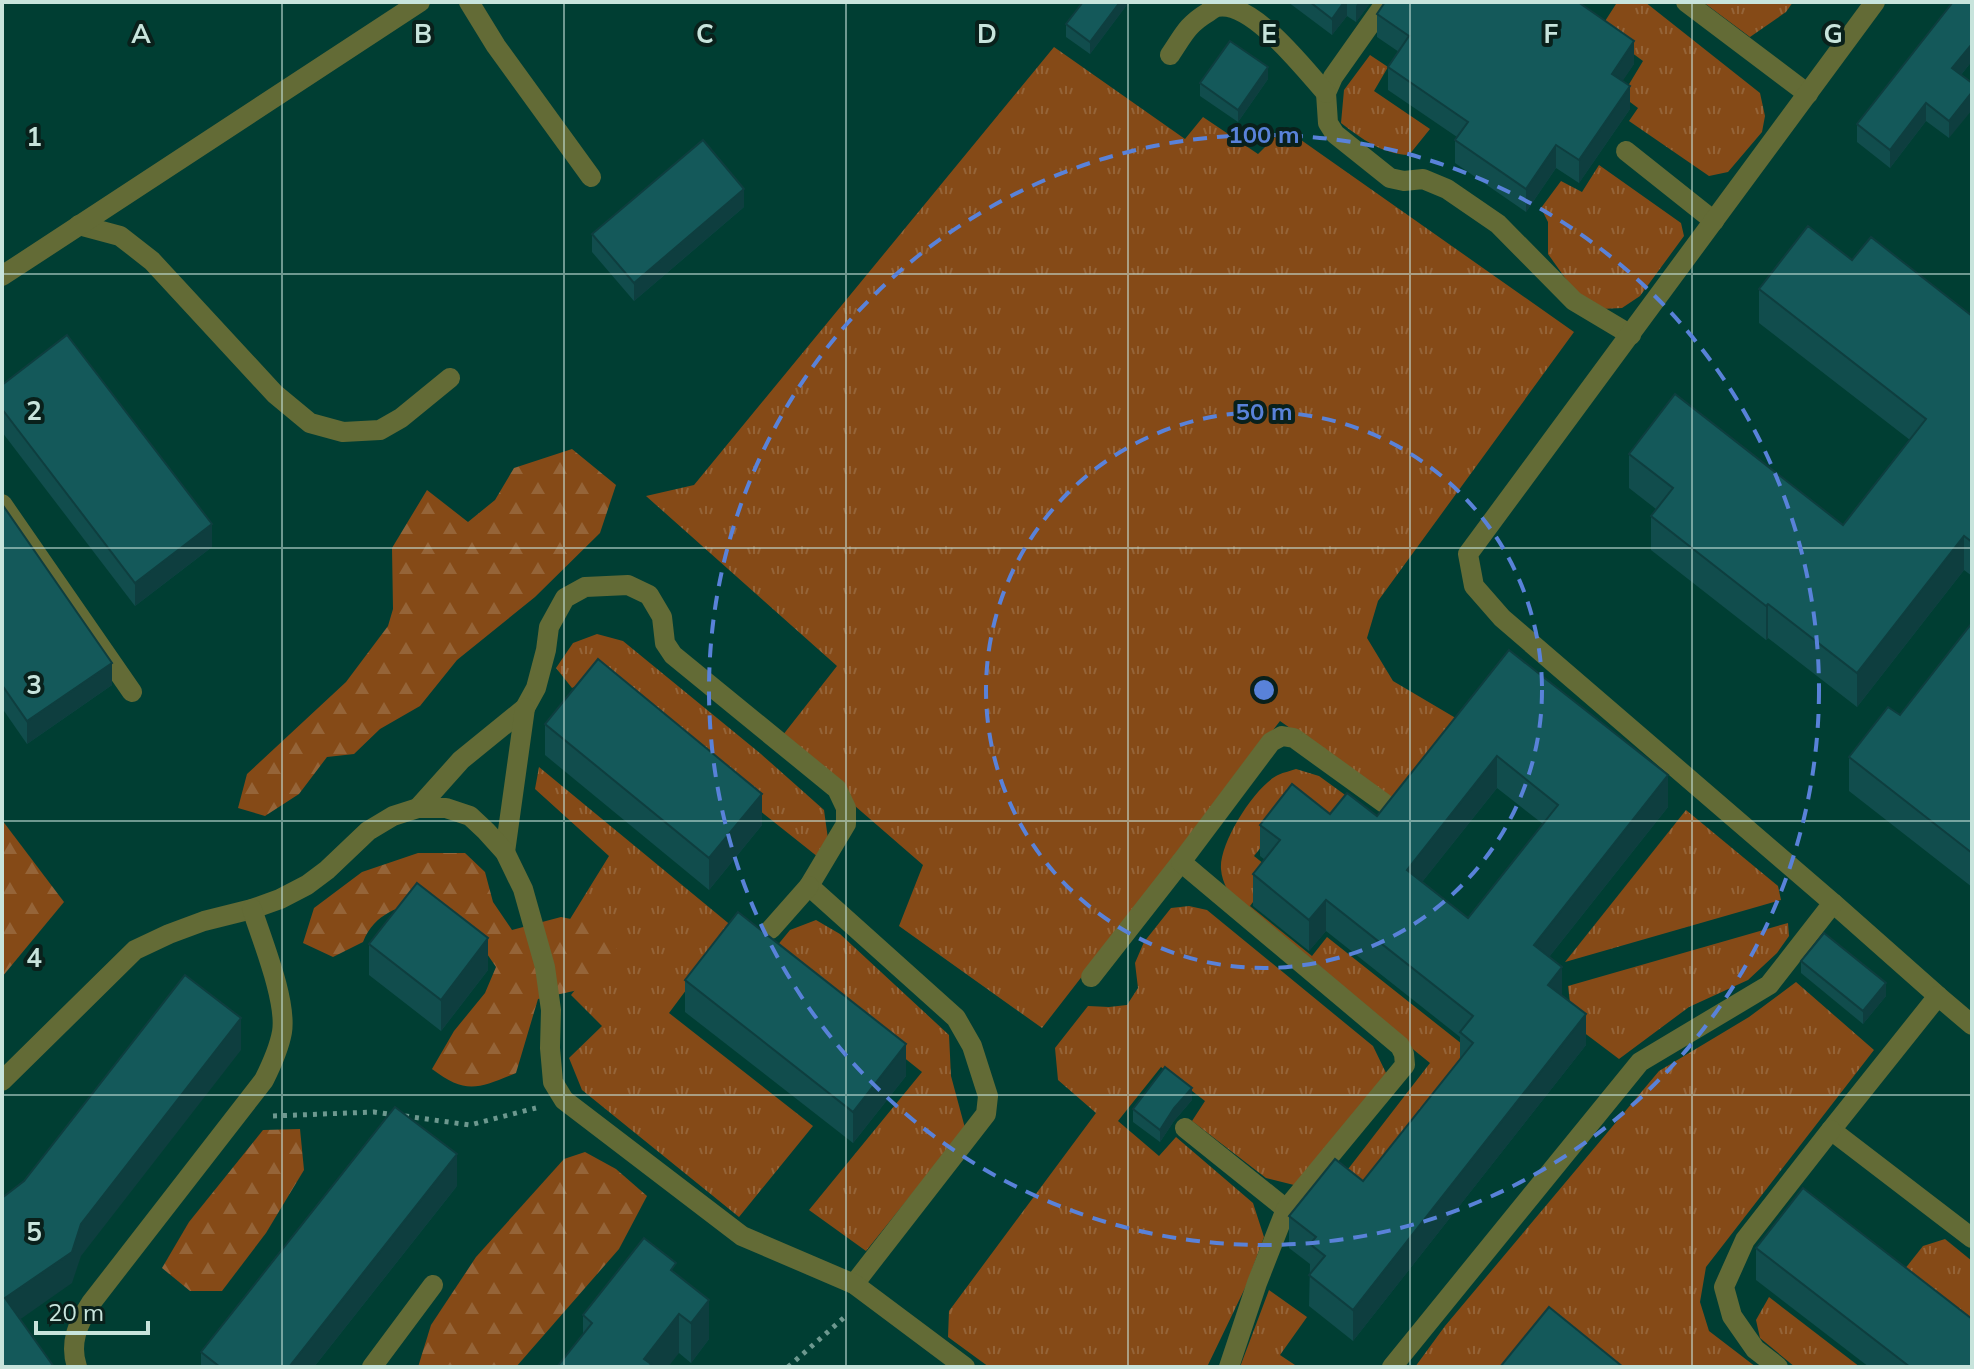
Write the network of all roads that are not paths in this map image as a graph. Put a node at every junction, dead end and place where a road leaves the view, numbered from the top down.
1 (420, 2) edge
2 (469, 2) edge
3 (1386, 2) edge
4 (1686, 2) edge
5 (1875, 2) edge
6 (1170, 55) dead end
7 (1326, 93) junction
8 (1808, 94) junction
9 (1626, 151) dead end
10 (591, 177) dead end
11 (1714, 221) junction
12 (79, 225) junction
13 (2, 276) edge
14 (1631, 335) junction
15 (450, 378) dead end
16 (2, 504) edge
17 (132, 692) dead end
18 (525, 708) junction
19 (1384, 803) edge
20 (418, 808) junction
21 (505, 852) junction
22 (1181, 862) junction
23 (809, 886) junction
24 (1833, 903) junction
25 (252, 909) junction
26 (771, 929) dead end
27 (1091, 977) dead end
28 (1938, 996) junction
29 (1972, 1025) edge
30 (2, 1081) edge
31 (1185, 1128) dead end
32 (1831, 1130) junction
33 (1286, 1209) junction
34 (1972, 1238) edge
35 (433, 1285) dead end
36 (862, 1290) junction
37 (77, 1367) edge
38 (372, 1367) edge
39 (965, 1367) edge
40 (1229, 1367) edge
41 (1392, 1367) edge
42 (1778, 1367) edge

1 - 12 street
2 - 10 street
3 - 7 street
4 - 8 street
5 - 8 street
6 - 7 street
7 - 14 street
8 - 11 street
9 - 11 street
11 - 14 street
12 - 13 street
12 - 15 street
14 - 24 street
16 - 17 street
18 - 20 street
18 - 21 street
18 - 23 street
19 - 22 street
20 - 21 street
20 - 25 street
21 - 36 street
22 - 27 street
22 - 33 street
23 - 26 street
23 - 36 street
24 - 28 street
24 - 41 street
25 - 30 street
25 - 37 street
28 - 29 street
28 - 32 street
31 - 33 street
32 - 34 street
32 - 42 street
33 - 40 street
35 - 38 street
36 - 39 street

